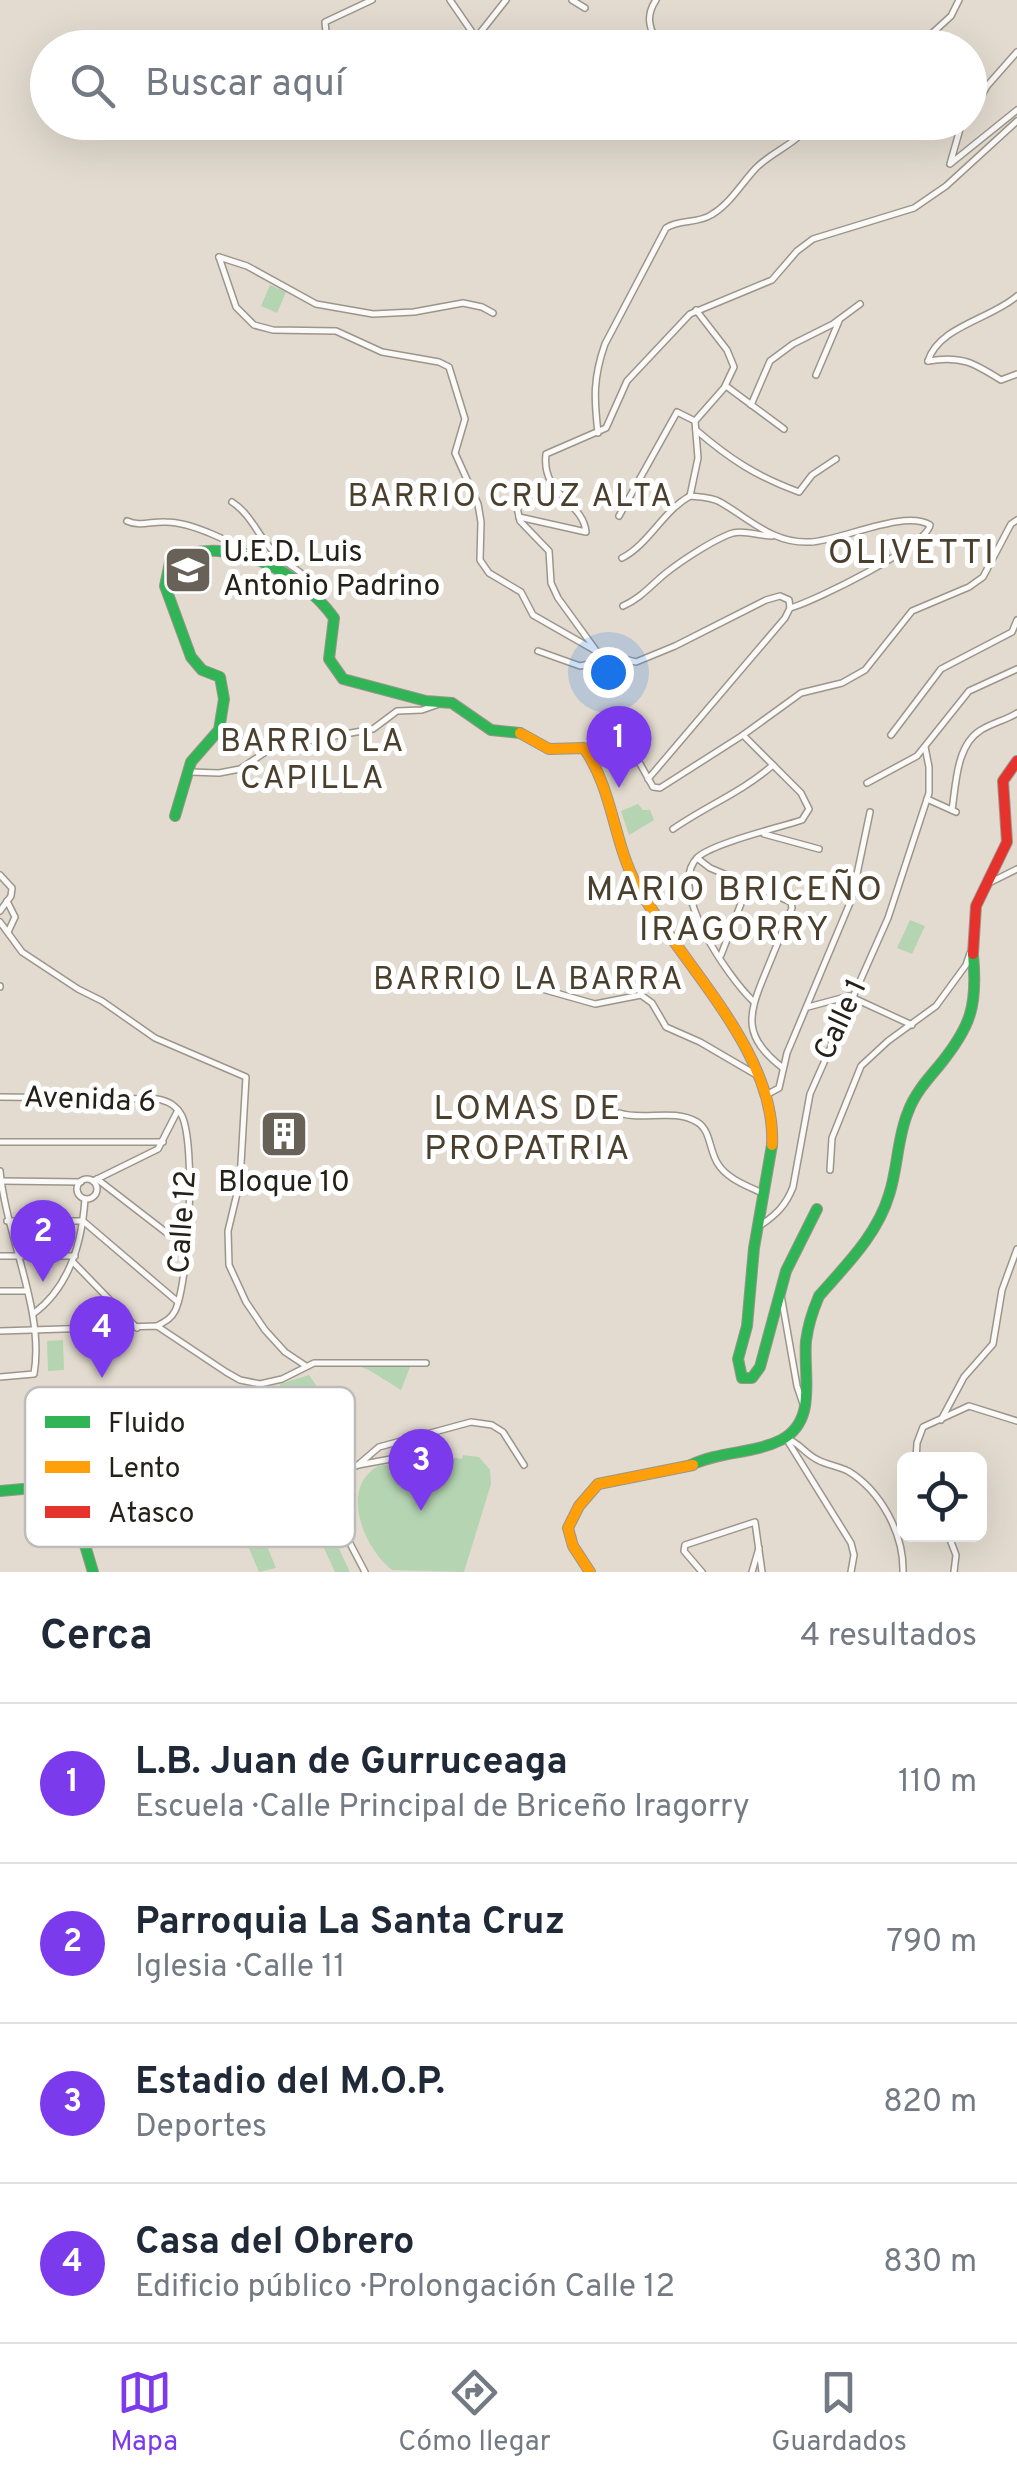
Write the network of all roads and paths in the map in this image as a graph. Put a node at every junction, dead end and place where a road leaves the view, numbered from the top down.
1 (372, 0) edge
2 (450, 0) edge
3 (506, 0) edge
4 (572, 0) edge
5 (656, 0) edge
6 (959, 0) edge
7 (585, 8) dead end
8 (326, 30) edge
9 (471, 30) edge
10 (482, 30) edge
11 (650, 30) edge
12 (936, 30) edge
13 (1017, 52) edge
14 (987, 86) edge
15 (1017, 110) edge
16 (1017, 121) edge
17 (987, 134) edge
18 (798, 140) edge
19 (957, 140) edge
20 (980, 140) edge
21 (1017, 296) edge
22 (860, 304) dead end
23 (696, 310) junction
24 (493, 313) dead end
25 (840, 318) junction
26 (1017, 374) edge
27 (816, 375) dead end
28 (726, 386) junction
29 (750, 404) junction
30 (695, 421) junction
31 (696, 430) junction
32 (784, 430) dead end
33 (598, 434) junction
34 (836, 458) dead end
35 (690, 496) junction
36 (232, 502) dead end
37 (516, 503) dead end
38 (618, 516) dead end
39 (519, 517) junction
40 (1017, 520) edge
41 (128, 521) dead end
42 (775, 536) junction
43 (622, 558) dead end
44 (255, 561) junction
45 (318, 598) junction
46 (623, 606) dead end
47 (790, 608) junction
48 (1017, 620) edge
49 (596, 651) junction
50 (538, 652) dead end
51 (615, 658) junction
52 (1017, 669) edge
53 (445, 702) junction
54 (1017, 713) edge
55 (744, 735) junction
56 (891, 735) dead end
57 (925, 747) junction
58 (634, 754) dead end
59 (1017, 760) edge
60 (773, 765) junction
61 (188, 772) junction
62 (648, 778) junction
63 (867, 783) dead end
64 (926, 799) junction
65 (870, 812) dead end
66 (175, 816) dead end
67 (673, 829) dead end
68 (761, 834) junction
69 (818, 850) dead end
70 (697, 858) junction
71 (1017, 869) edge
72 (0, 876) edge
73 (748, 883) junction
74 (982, 887) junction
75 (7, 902) junction
76 (0, 912) edge
77 (0, 922) edge
78 (8, 932) junction
79 (973, 946) junction
80 (720, 956) junction
81 (542, 989) dead end
82 (852, 997) junction
83 (754, 1001) junction
84 (807, 1008) junction
85 (912, 1024) junction
86 (783, 1068) junction
87 (762, 1078) junction
88 (768, 1094) junction
89 (0, 1097) edge
90 (178, 1110) junction
91 (618, 1113) dead end
92 (0, 1142) edge
93 (163, 1142) junction
94 (830, 1170) dead end
95 (0, 1171) edge
96 (95, 1180) junction
97 (1, 1181) edge
98 (81, 1182) junction
99 (767, 1195) junction
100 (84, 1199) junction
101 (817, 1208) dead end
102 (83, 1220) junction
103 (7, 1221) junction
104 (759, 1226) junction
105 (185, 1247) junction
106 (1017, 1249) edge
107 (0, 1256) edge
108 (17, 1256) junction
109 (73, 1259) junction
110 (26, 1291) junction
111 (0, 1292) edge
112 (780, 1292) junction
113 (178, 1302) junction
114 (33, 1314) junction
115 (157, 1326) junction
116 (137, 1328) junction
117 (0, 1331) edge
118 (36, 1331) junction
119 (426, 1363) dead end
120 (306, 1366) junction
121 (0, 1377) edge
122 (806, 1411) junction
123 (941, 1420) junction
124 (1017, 1421) edge
125 (786, 1438) junction
126 (424, 1452) dead end
127 (916, 1452) edge
128 (358, 1465) junction
129 (524, 1465) dead end
130 (355, 1466) edge
131 (25, 1488) edge
132 (0, 1491) edge
133 (951, 1542) edge
134 (760, 1545) junction
135 (86, 1547) edge
136 (351, 1547) edge
137 (93, 1572) edge
138 (365, 1572) edge
139 (590, 1572) edge
140 (702, 1572) edge
141 (752, 1572) edge
142 (762, 1572) edge
143 (852, 1572) edge
144 (903, 1572) edge
145 (954, 1572) edge

1 - 8 street
2 - 9 street
3 - 10 street
4 - 7 street
5 - 11 street
6 - 12 street
13 - 14 street
15 - 17 street
16 - 23 street
18 - 33 street
19 - 20 street
21 - 26 street
22 - 25 street
23 - 28 street
23 - 33 street
24 - 49 street
25 - 27 street
25 - 29 street
28 - 29 street
28 - 30 street
29 - 32 street
30 - 31 street
30 - 38 street
31 - 34 street
31 - 35 street
33 - 39 street
35 - 42 street
35 - 43 street
36 - 45 street
37 - 39 street
39 - 49 street
40 - 55 street
41 - 44 street
42 - 46 street
42 - 47 street
44 - 45 street
44 - 61 street
45 - 53 street
47 - 51 street
47 - 62 street
48 - 56 street
49 - 51 street
50 - 51 street
52 - 57 street
53 - 61 street
53 - 87 street
54 - 64 street
55 - 60 street
55 - 62 street
57 - 63 street
57 - 64 street, Calle 1
58 - 62 street
59 - 74 street
60 - 67 street
60 - 68 street
61 - 66 street
64 - 82 street, Calle 1
65 - 84 street
68 - 69 street
68 - 70 street
70 - 73 street
70 - 80 street
71 - 74 street
72 - 75 street
73 - 80 street
73 - 83 street
74 - 79 street
75 - 76 street
75 - 78 street
77 - 78 street
78 - 120 street
79 - 85 street
79 - 122 street
80 - 83 street
81 - 87 street
82 - 84 street
82 - 85 street
82 - 104 street, Calle 1
83 - 86 street
84 - 86 street
85 - 94 street
86 - 88 street
87 - 88 street
88 - 99 street
89 - 90 street, Avenida 6
90 - 93 street
90 - 105 street, Calle 12
91 - 99 street
92 - 93 street
93 - 96 street
95 - 97 street
96 - 98 street
96 - 100 street
96 - 105 street
97 - 98 street
97 - 103 street
98 - 100 street
99 - 104 street
100 - 102 street
101 - 112 street
102 - 103 street
102 - 109 street
102 - 113 street
103 - 108 street
104 - 112 street
105 - 113 street, Calle 12
106 - 123 street
107 - 108 street
108 - 109 street
108 - 110 street
109 - 114 street
109 - 116 street
110 - 111 street
110 - 114 street
112 - 122 street
113 - 115 street, Calle 12
114 - 118 street
115 - 116 street
115 - 120 street
116 - 118 street
117 - 118 street
118 - 121 street
119 - 120 street
122 - 125 street
123 - 124 street
123 - 127 street
125 - 139 street
125 - 143 street
125 - 144 street
126 - 128 street
128 - 129 street
128 - 130 street
131 - 132 street
133 - 145 street
134 - 140 street
134 - 141 street
134 - 142 street
135 - 137 street
136 - 138 street

